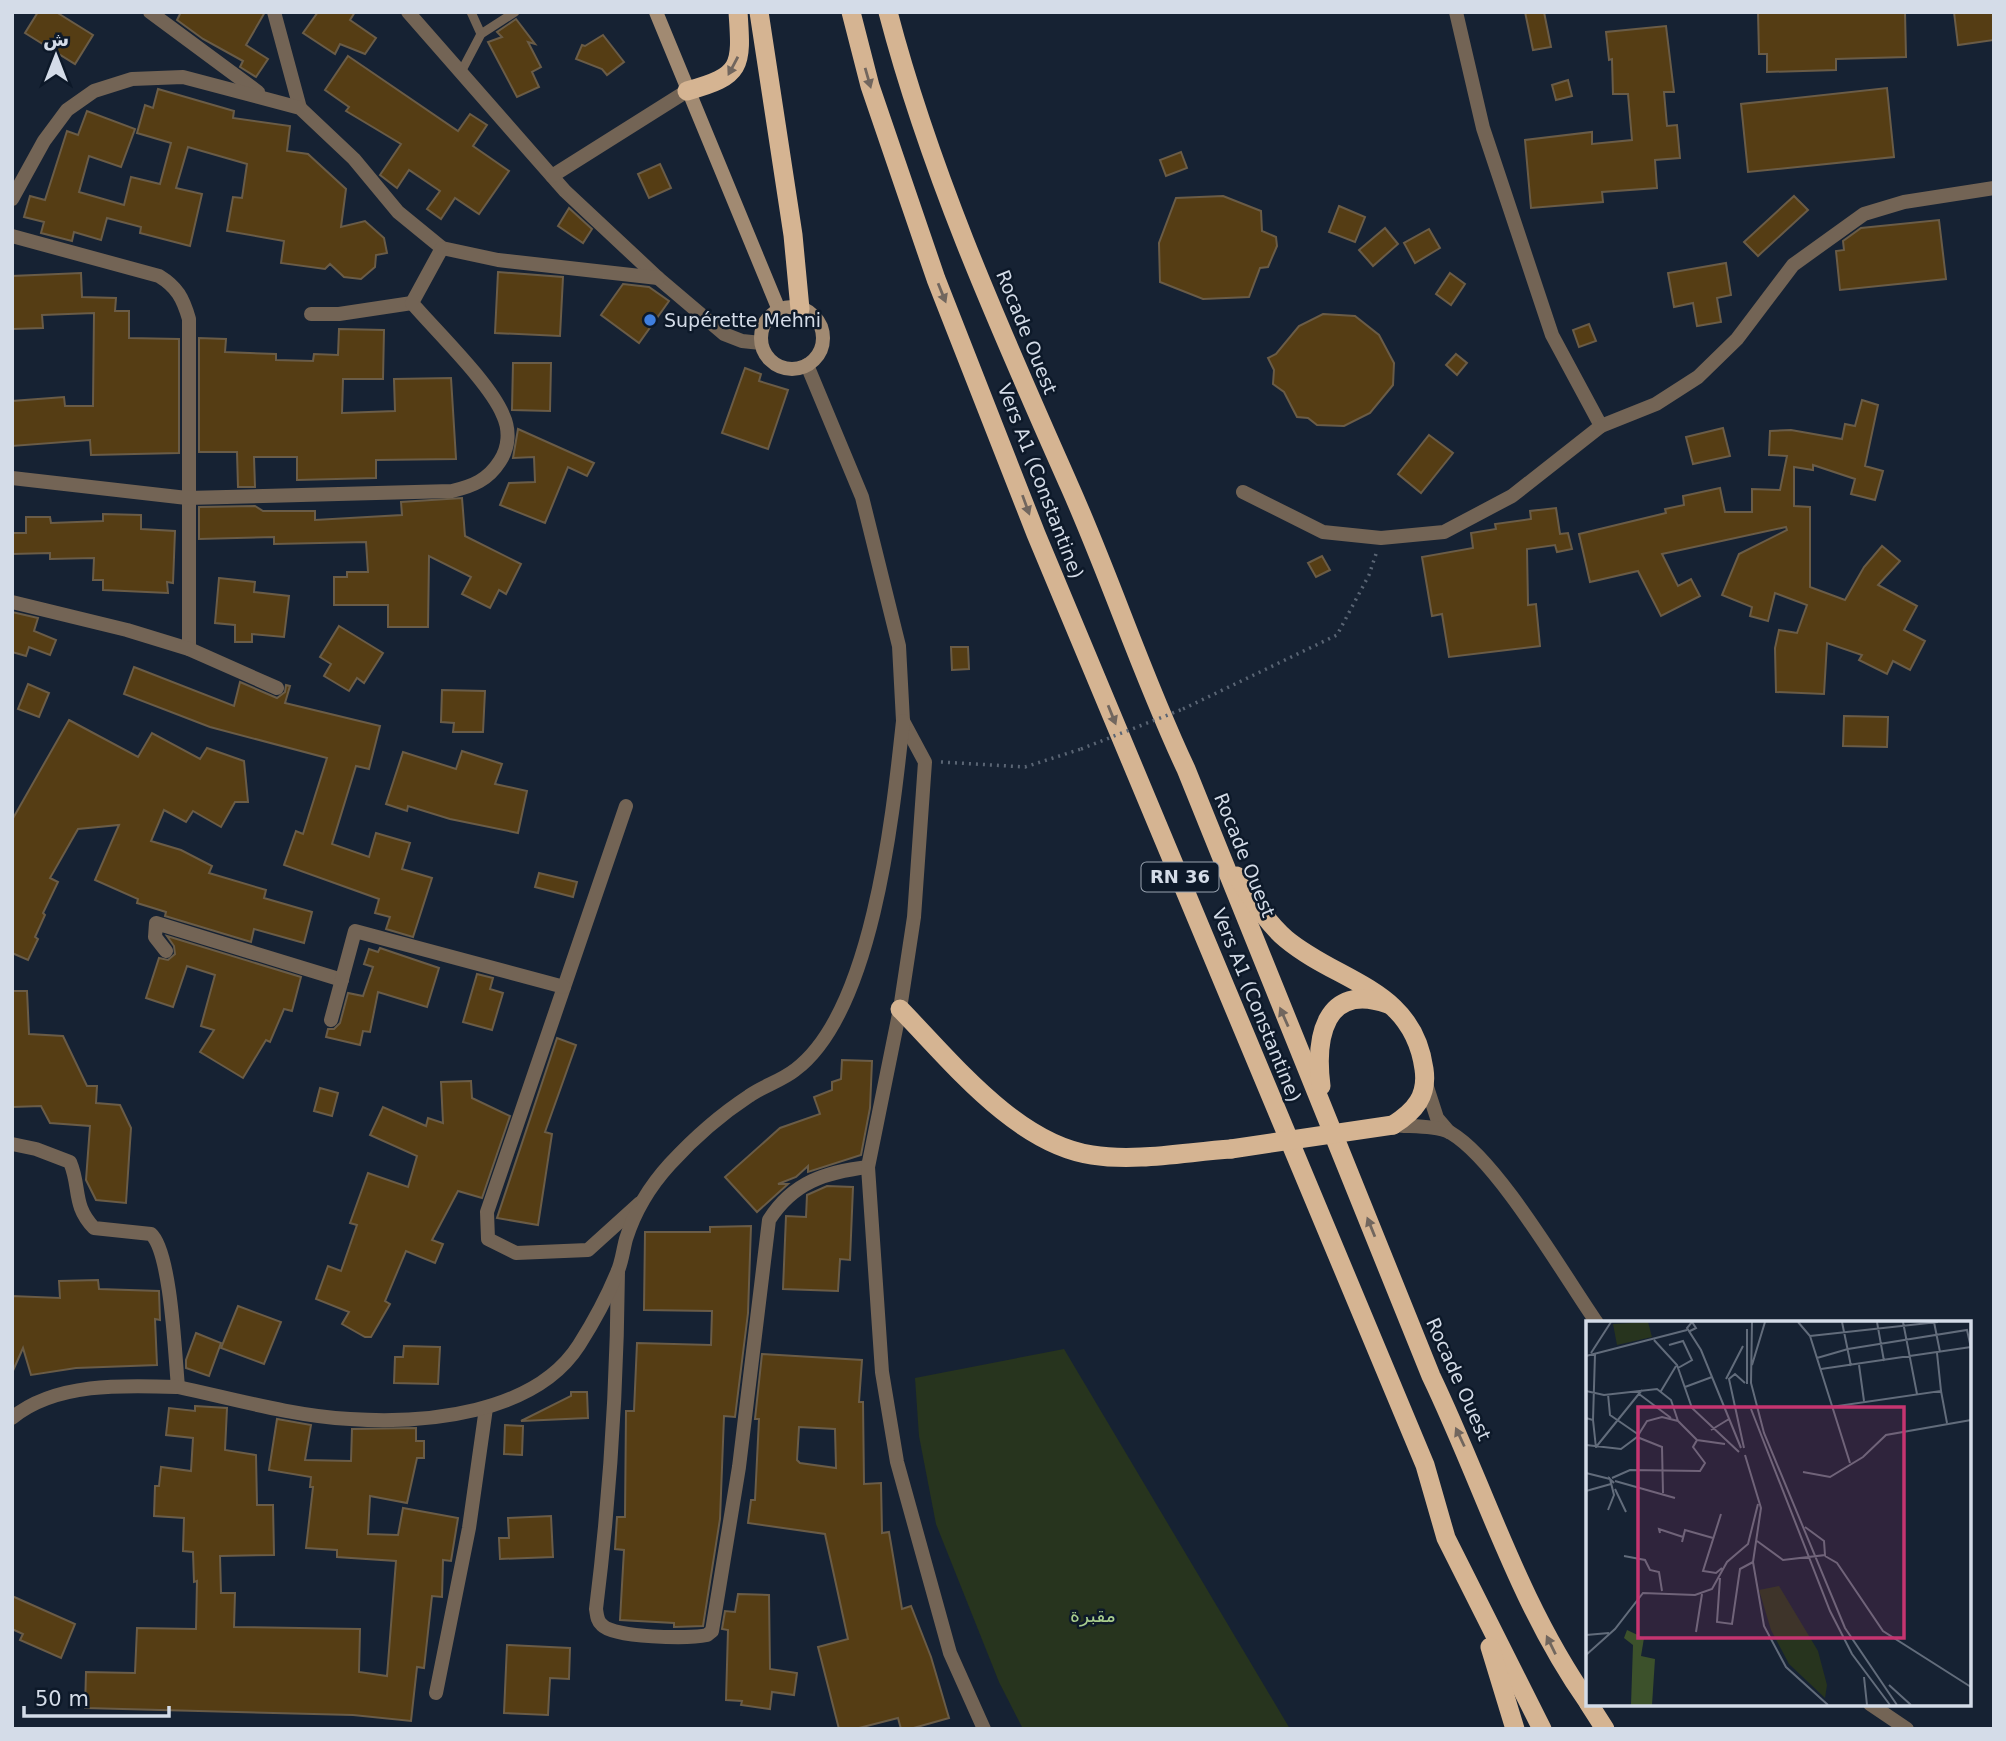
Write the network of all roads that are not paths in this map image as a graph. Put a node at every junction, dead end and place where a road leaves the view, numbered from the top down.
1 (150, 12) edge
2 (274, 12) edge
3 (408, 12) edge
4 (471, 12) edge
5 (515, 12) edge
6 (656, 12) edge
7 (738, 12) edge
8 (759, 12) edge
9 (851, 12) edge
10 (888, 12) edge
11 (1456, 12) edge
12 (481, 34) junction
13 (460, 74) junction
14 (687, 91) junction
15 (264, 97) junction
16 (300, 108) junction
17 (552, 176) junction
18 (1994, 188) edge
19 (12, 199) edge
20 (12, 236) edge
21 (442, 248) junction
22 (658, 278) junction
23 (412, 303) junction
24 (800, 309) junction
25 (779, 310) junction
26 (311, 314) dead end
27 (761, 343) junction
28 (807, 365) junction
29 (1601, 426) junction
30 (12, 478) edge
31 (1243, 492) dead end
32 (187, 498) junction
33 (12, 602) edge
34 (189, 649) junction
35 (277, 688) dead end
36 (904, 721) junction
37 (626, 806) dead end
38 (1214, 845) junction
39 (166, 951) dead end
40 (342, 980) junction
41 (564, 987) junction
42 (900, 1009) junction
43 (1400, 1012) junction
44 (331, 1020) dead end
45 (1426, 1083) junction
46 (1327, 1115) junction
47 (1393, 1125) junction
48 (1449, 1132) junction
49 (12, 1144) edge
50 (867, 1167) junction
51 (640, 1203) junction
52 (618, 1271) junction
53 (1596, 1321) edge
54 (178, 1387) junction
55 (486, 1408) junction
56 (12, 1418) edge
57 (1480, 1609) junction
58 (436, 1693) dead end
59 (1586, 1700) edge
60 (1590, 1706) edge
61 (1873, 1706) edge
62 (984, 1729) edge
63 (1515, 1729) edge
64 (1542, 1729) edge
65 (1605, 1729) edge
66 (1907, 1729) edge

1 - 15 street
2 - 16 street
3 - 13 street
4 - 12 lane
5 - 12 lane
6 - 14 main road
7 -> 14 highway
8 - 24 highway
9 -> 57 highway, Vers A1 (Constantine) / RN 36
10 - 38 highway, Rocade Ouest
11 - 29 street
12 - 13 lane
13 - 17 street
14 - 17 street
14 - 25 main road
15 - 16 street
15 - 19 street
16 - 21 street
17 - 22 street
18 - 29 street
20 - 32 street
21 - 22 street
21 - 23 street
22 - 27 street
23 - 26 street
23 - 32 street
24 - 25 main road
24 - 28 main road
25 - 27 main road
27 - 28 main road
28 - 36 street
29 - 31 street
30 - 32 street
32 - 34 street
33 - 34 street
34 - 35 street
36 - 42 street
36 - 51 street
37 - 41 street
38 - 43 highway
46 -> 38 highway, Rocade Ouest
39 - 40 street
40 - 41 street
40 - 44 street
41 - 51 street
42 - 47 highway, bridge
42 - 50 street
43 - 45 highway
43 - 46 highway
45 - 47 highway
45 - 48 street
59 -> 46 highway, Rocade Ouest
47 - 48 street
48 - 53 street
49 - 54 street
50 - 52 street
50 - 62 street
51 - 52 street
52 - 55 street
54 - 55 street
54 - 56 street
55 - 58 street
57 - 63 highway
57 - 64 highway, Vers A1 (Constantine) / RN 36
60 - 65 highway, Rocade Ouest
61 - 66 street

